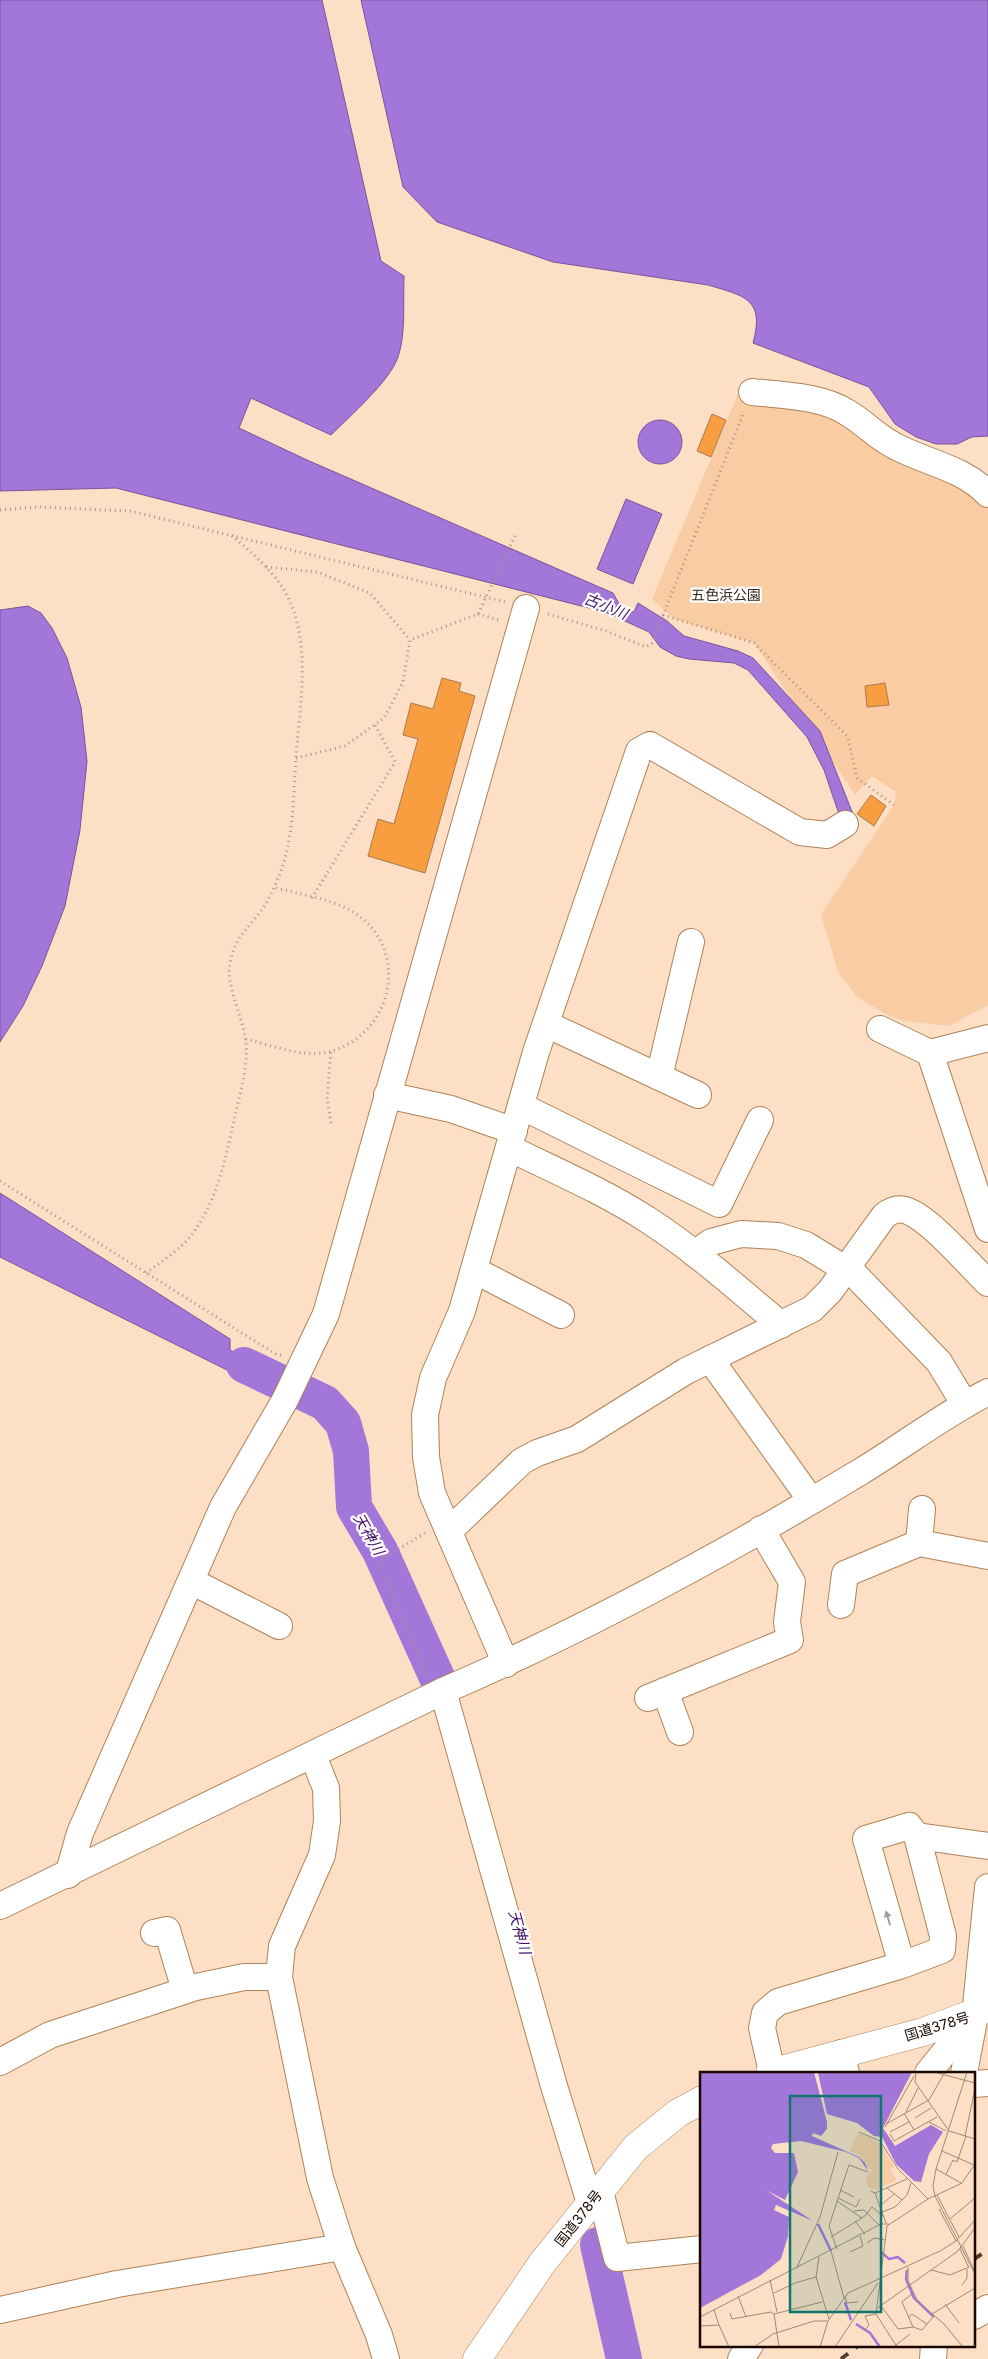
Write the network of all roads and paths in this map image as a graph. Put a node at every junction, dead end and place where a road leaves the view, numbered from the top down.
1 (752, 392) joint
2 (988, 494) edge
3 (0, 510) edge
4 (231, 534) junction
5 (516, 534) dead end
6 (266, 567) junction
7 (486, 596) junction
8 (526, 608) junction
9 (478, 614) junction
10 (663, 614) junction
11 (498, 620) dead end
12 (410, 640) junction
13 (375, 725) junction
14 (296, 758) junction
15 (894, 805) dead end
16 (845, 824) dead end
17 (273, 887) junction
18 (312, 898) junction
19 (691, 942) dead end
20 (546, 1024) junction
21 (880, 1028) dead end
22 (988, 1038) edge
23 (246, 1039) junction
24 (331, 1050) junction
25 (930, 1053) junction
26 (659, 1077) junction
27 (387, 1095) junction
28 (698, 1095) dead end
29 (521, 1106) junction
30 (760, 1120) dead end
31 (331, 1122) dead end
32 (511, 1139) junction
33 (0, 1181) edge
34 (983, 1196) edge
35 (988, 1229) edge
36 (695, 1254) junction
37 (847, 1268) junction
38 (474, 1270) junction
39 (146, 1273) junction
40 (988, 1283) edge
41 (561, 1315) dead end
42 (781, 1325) junction
43 (307, 1357) junction
44 (710, 1359) junction
45 (988, 1392) edge
46 (965, 1405) junction
47 (811, 1500) junction
48 (922, 1509) dead end
49 (447, 1526) junction
50 (761, 1529) junction
51 (919, 1543) junction
52 (988, 1556) edge
53 (191, 1581) junction
54 (841, 1605) dead end
55 (279, 1626) dead end
56 (506, 1664) junction
57 (438, 1693) junction
58 (680, 1732) dead end
59 (313, 1756) junction
60 (917, 1836) junction
61 (988, 1846) edge
62 (68, 1875) junction
63 (988, 1887) edge
64 (0, 1906) edge
65 (154, 1933) dead end
66 (902, 1965) junction
67 (279, 1977) junction
68 (185, 1990) junction
69 (981, 2011) edge
70 (0, 2062) edge
71 (843, 2063) edge
72 (771, 2072) edge
73 (929, 2072) edge
74 (964, 2072) edge
75 (700, 2101) edge
76 (595, 2197) junction
77 (342, 2247) junction
78 (700, 2249) edge
79 (988, 2308) edge
80 (0, 2310) edge
81 (976, 2315) edge
82 (749, 2346) edge
83 (934, 2346) edge
84 (386, 2359) edge
85 (477, 2359) edge
86 (741, 2359) edge
87 (934, 2359) edge

1 - 2 street
1 - 10 path
3 - 4 path
4 - 6 path
4 - 7 path
5 - 7 path
6 - 12 path
6 - 14 path
7 - 8 path
7 - 9 path
8 - 10 path
8 - 27 street
9 - 11 path
9 - 12 path
10 - 15 path
12 - 13 path
13 - 14 path
13 - 18 path
14 - 17 path
16 - 20 street
17 - 18 path
17 - 23 path
18 - 24 path
19 - 26 street
20 - 26 street
20 - 29 street
21 - 25 street
22 - 25 street
23 - 24 path
23 - 39 path
24 - 31 path
25 - 34 street
26 - 28 street
27 - 32 street
27 - 43 street
29 - 30 street
29 - 32 street
32 - 36 street
32 - 38 street
33 - 39 path
34 - 35 street
36 - 37 street
36 - 42 street
37 - 40 street
37 - 42 street
37 - 46 street
38 - 41 street
38 - 49 street
39 - 43 path
42 - 44 street
43 - 53 street
44 - 47 street
44 - 49 street
45 - 46 street
46 - 47 street
47 - 50 street
48 - 51 street
49 - 56 street
49 - 57 path
50 - 56 street
50 - 58 street
51 - 52 street
51 - 54 street
53 - 55 street
53 - 62 street
56 - 57 street
57 - 59 street
57 - 76 street
59 - 62 street
59 - 67 street
60 - 61 street
60 - 66 street
66 -> 60 street
62 - 64 street
63 - 69 street
65 - 68 street
66 - 72 street
67 - 68 street
67 - 77 street
68 - 70 street
69 - 71 highway, 国道378号
69 - 73 street
69 - 74 street
71 - 72 highway, 国道378号
75 - 76 highway, 国道378号
76 - 78 street
76 - 85 highway, 国道378号
77 - 80 street
77 - 84 street
79 - 81 street
82 - 86 street
83 - 87 street

